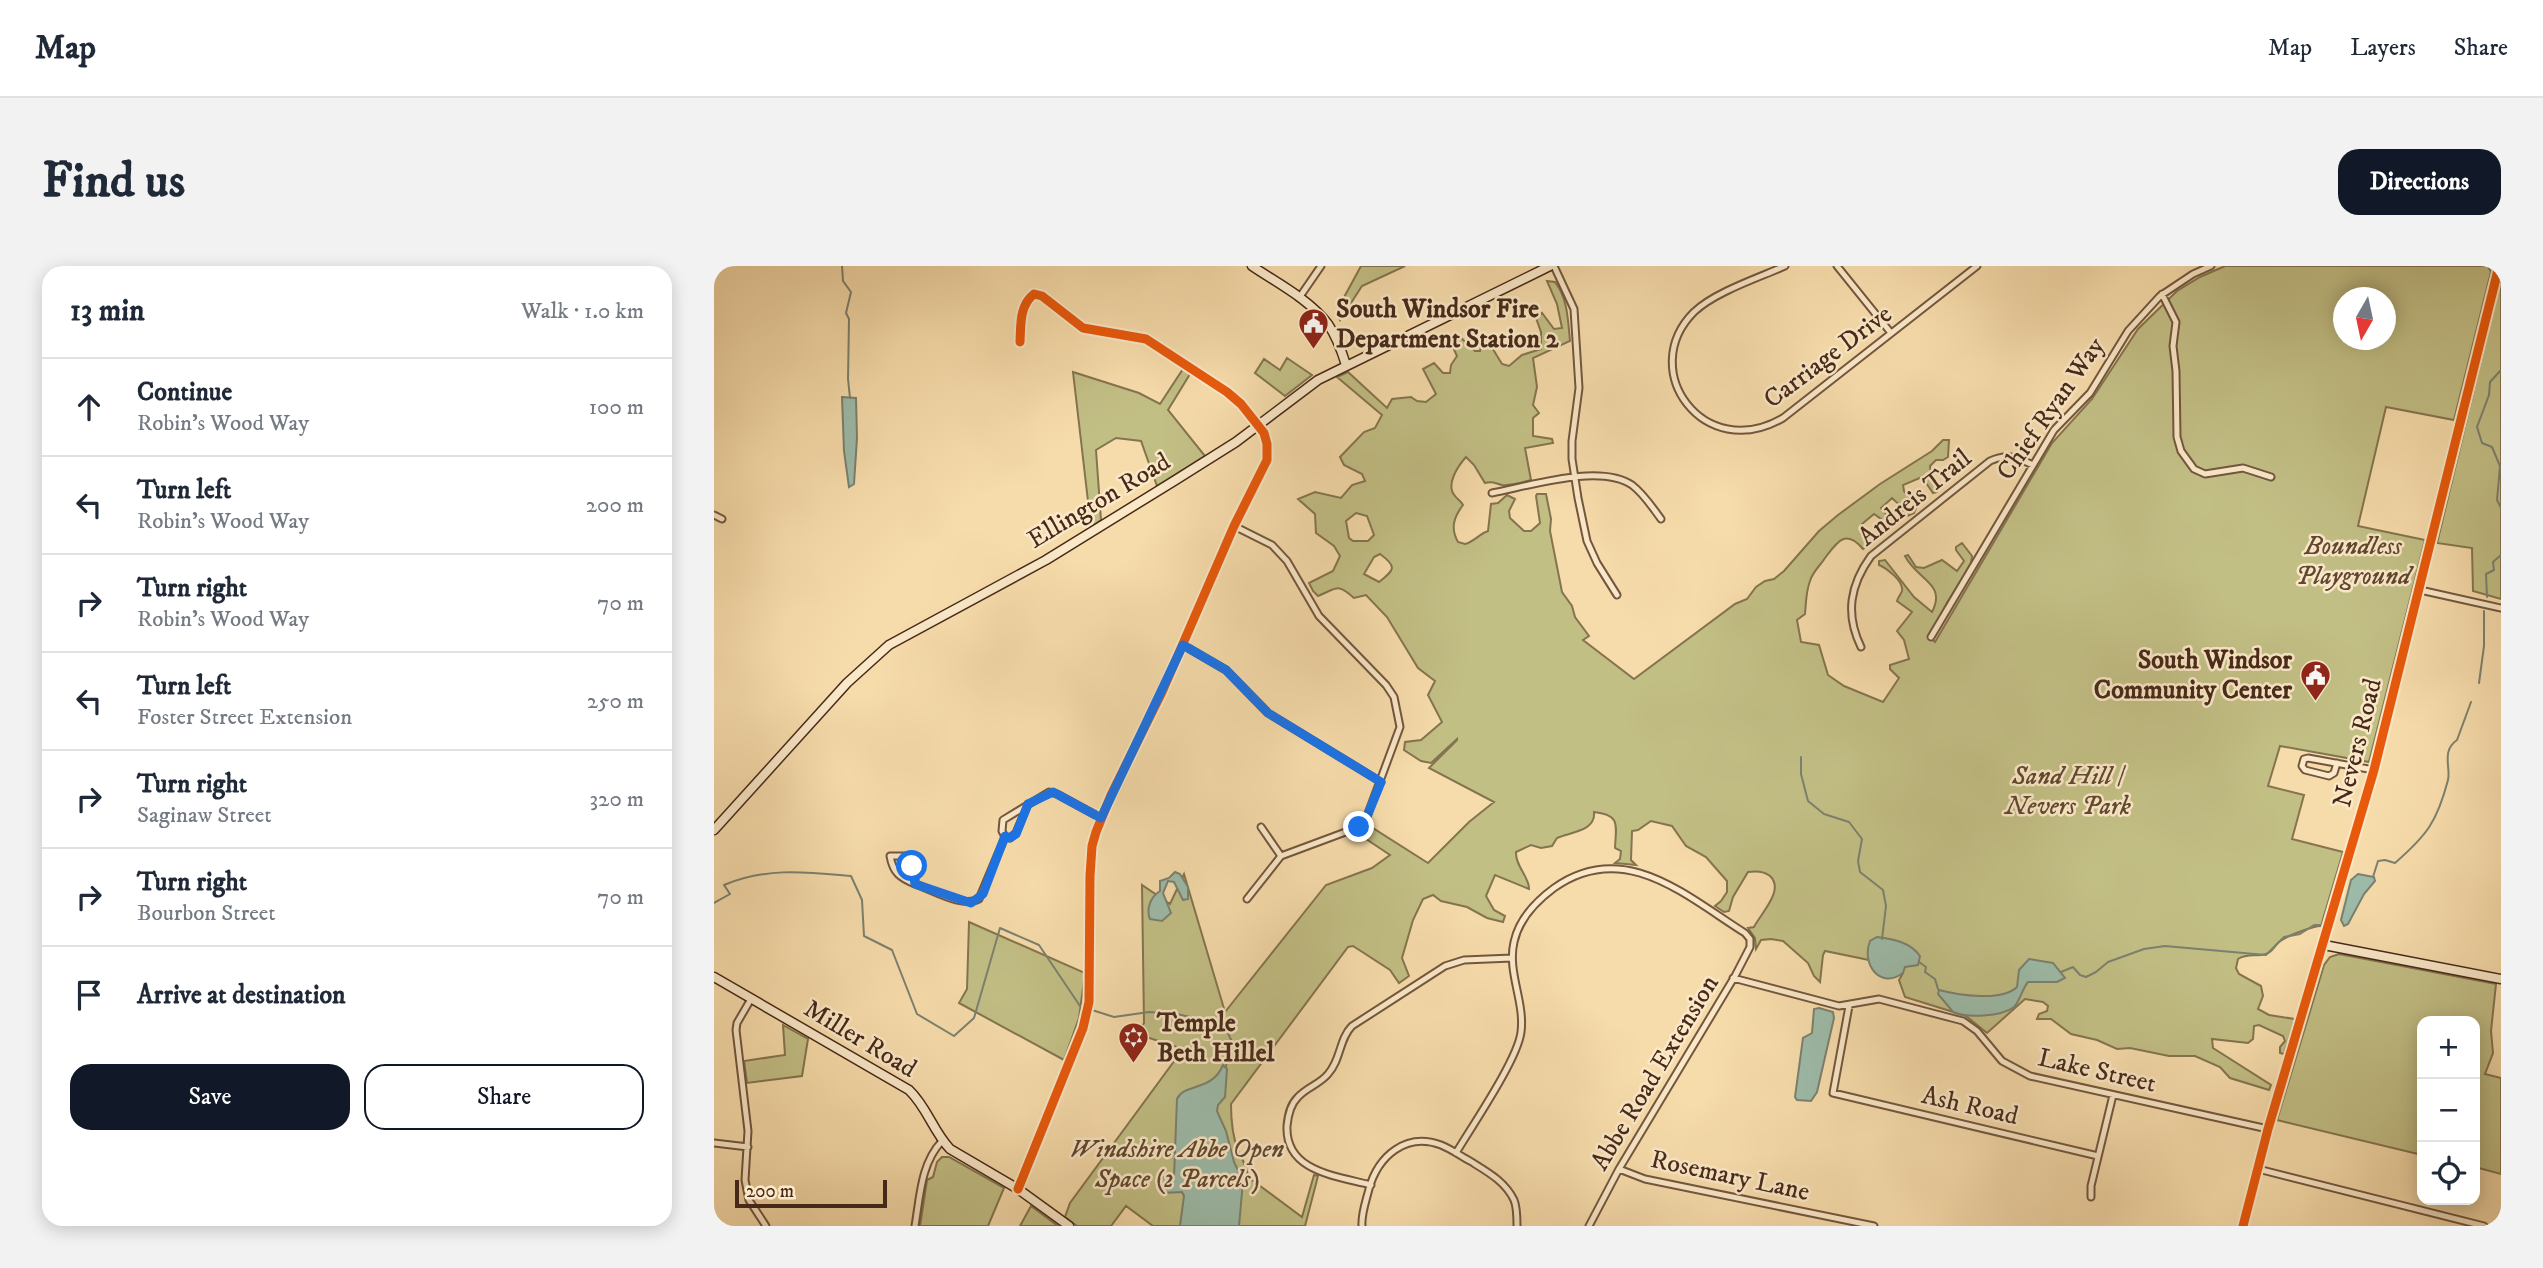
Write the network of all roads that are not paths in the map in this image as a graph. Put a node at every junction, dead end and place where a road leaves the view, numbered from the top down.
1 (1252, 266) edge
2 (1321, 266) edge
3 (1552, 266) edge
4 (1785, 266) edge
5 (1837, 266) edge
6 (1977, 266) edge
7 (2211, 266) edge
8 (2499, 266) edge
9 (2162, 294) junction
10 (1299, 298) junction
11 (1891, 333) junction
12 (1020, 342) dead end
13 (1346, 365) junction
14 (1258, 426) junction
15 (2033, 465) junction
16 (1574, 477) junction
17 (2271, 477) dead end
18 (1492, 493) dead end
19 (714, 515) edge
20 (722, 519) dead end
21 (1661, 519) dead end
22 (1234, 526) junction
23 (2420, 590) junction
24 (1617, 595) dead end
25 (2501, 608) edge
26 (1931, 637) dead end
27 (1183, 645) junction
28 (1861, 647) dead end
29 (2337, 763) junction
30 (2374, 770) junction
31 (1381, 782) junction
32 (1028, 804) junction
33 (1101, 818) junction
34 (1261, 827) dead end
35 (714, 830) edge
36 (1005, 836) junction
37 (1281, 856) junction
38 (915, 884) junction
39 (1247, 899) dead end
40 (2323, 945) junction
41 (1512, 958) junction
42 (714, 977) edge
43 (1733, 978) junction
44 (2501, 979) edge
45 (751, 999) junction
46 (1849, 1006) junction
47 (2113, 1095) junction
48 (2268, 1129) junction
49 (942, 1141) junction
50 (714, 1143) edge
51 (748, 1147) junction
52 (1456, 1153) junction
53 (2098, 1156) junction
54 (1619, 1169) junction
55 (2258, 1169) junction
56 (1371, 1185) junction
57 (1018, 1189) junction
58 (2091, 1197) dead end
59 (766, 1226) edge
60 (915, 1226) edge
61 (1069, 1226) edge
62 (1362, 1226) edge
63 (1517, 1226) edge
64 (1589, 1226) edge
65 (1874, 1226) edge
66 (2243, 1226) edge
67 (2484, 1226) edge

1 - 10 street
2 - 10 street
3 - 13 street, Ellington Road
3 - 16 street
4 - 11 street, Carriage Drive
5 - 11 street
6 - 11 street, Carriage Drive
7 - 9 street, Chief Ryan Way
8 - 23 street, Nevers Road
9 - 15 street, Chief Ryan Way
9 - 17 street
10 - 13 street
12 - 14 street
13 - 14 street, Ellington Road
14 - 22 street
14 - 35 street, Ellington Road
15 - 26 street, Chief Ryan Way
15 - 28 street, Andreis Trail
16 - 18 street
16 - 21 street
16 - 24 street
19 - 20 street
22 - 27 street
22 - 31 street
23 - 25 street
23 - 30 street, Nevers Road
27 - 31 street
27 - 33 street
29 - 29 street
29 - 30 street
30 - 40 street, Nevers Road
31 - 37 street
32 - 33 street
32 - 36 street
32 - 36 street
33 - 57 street
34 - 37 street
36 - 38 street
37 - 39 street
38 - 38 street
40 - 44 street
40 - 48 street, Nevers Road
41 - 43 street, Abbe Road Extension
41 - 52 street
41 - 56 street
42 - 45 street, Miller Road
43 - 46 street, Lake Street
43 - 54 street, Abbe Road Extension
45 - 49 street, Miller Road
45 - 51 street
46 - 47 street, Lake Street
46 - 53 street, Ash Road
47 - 48 street, Lake Street
47 - 53 street
48 - 55 street, Nevers Road
49 - 57 street, Miller Road
49 - 60 street
50 - 51 street
51 - 59 street
52 - 56 street
52 - 63 street
53 - 58 street
54 - 64 street, Abbe Road Extension
54 - 65 street, Rosemary Lane
55 - 66 street, Nevers Road
55 - 67 street
56 - 62 street
57 - 61 street, Miller Road

